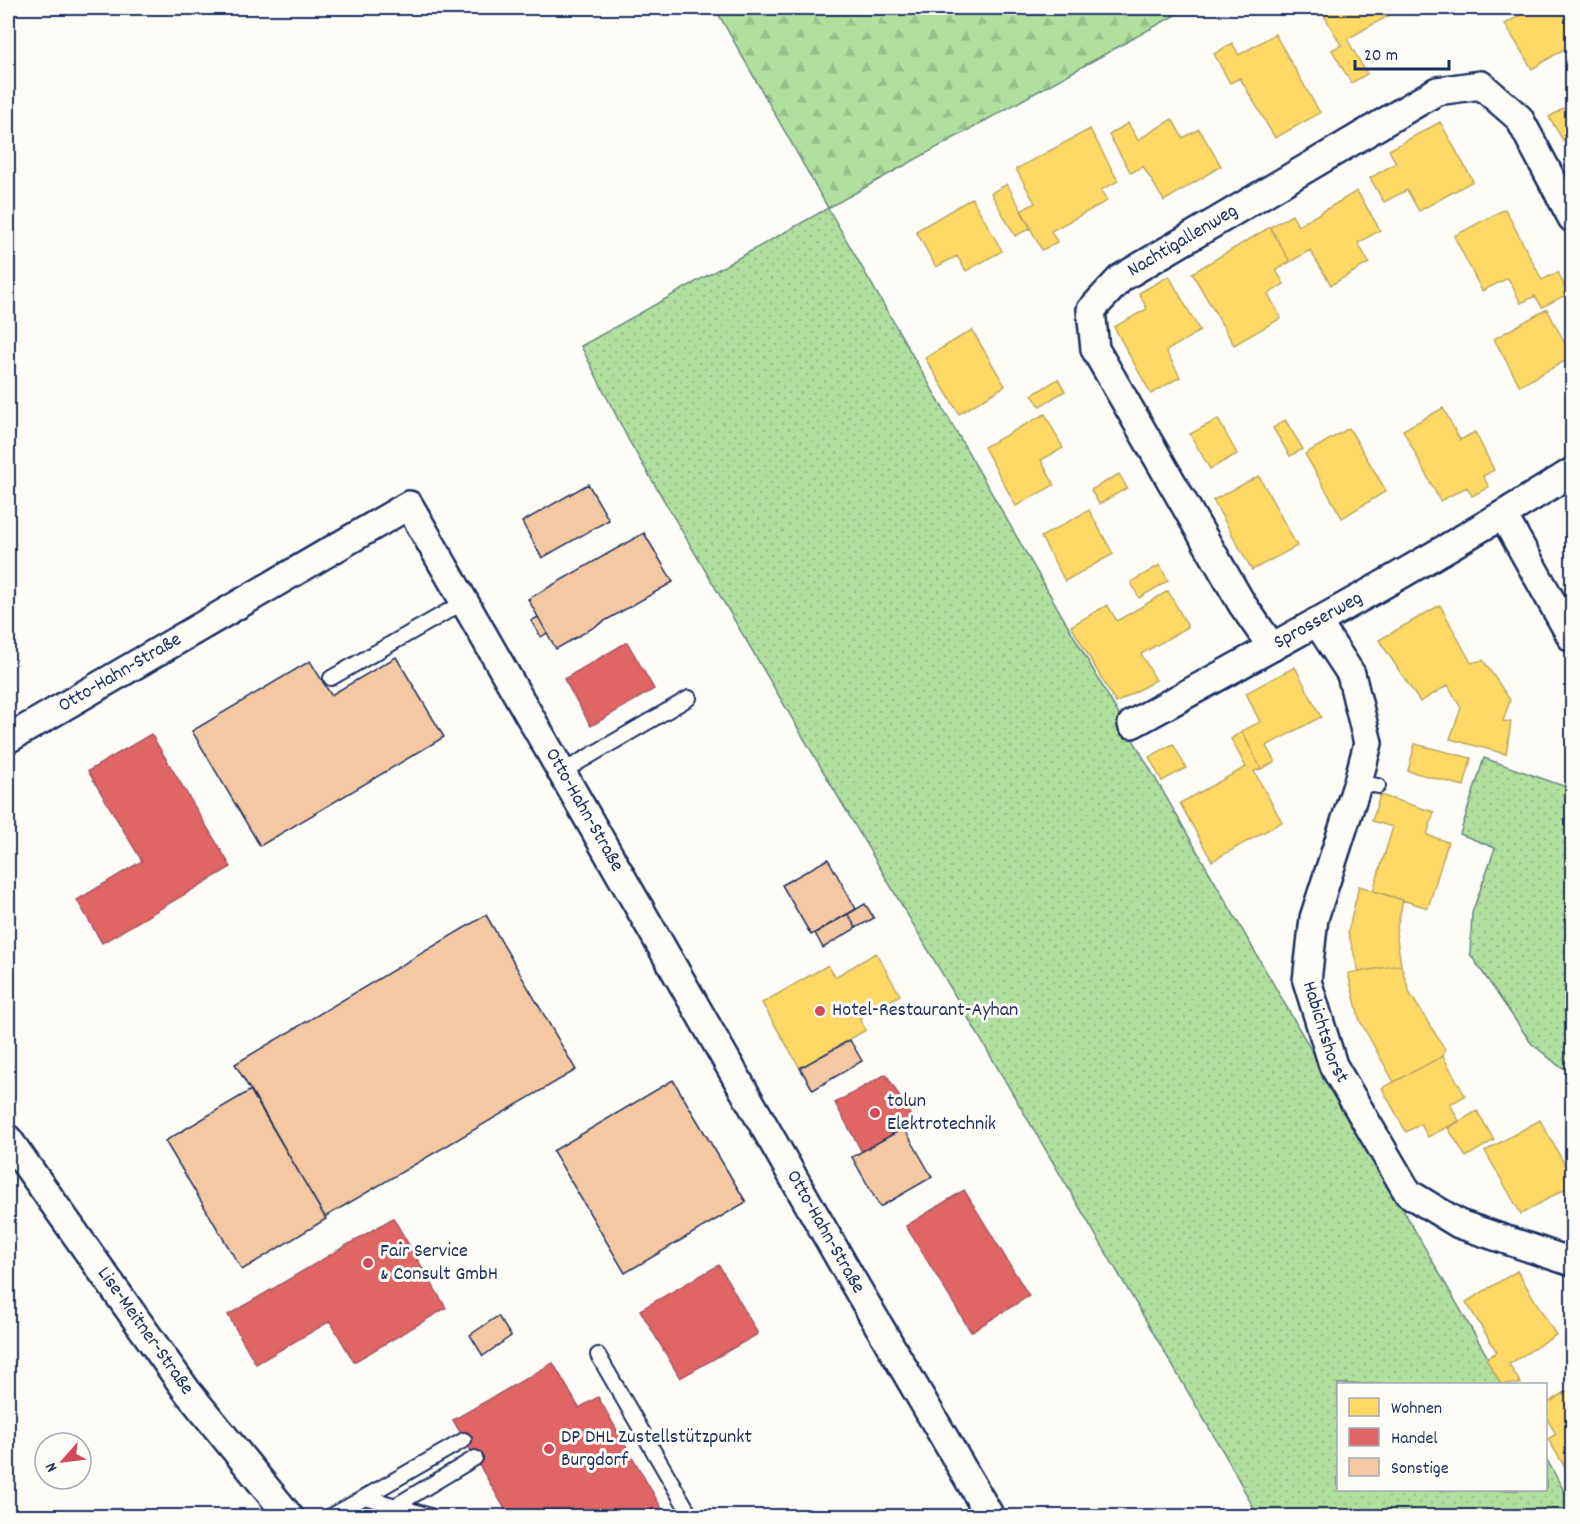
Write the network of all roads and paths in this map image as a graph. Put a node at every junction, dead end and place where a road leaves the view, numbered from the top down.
1 (1572, 218) edge
2 (1572, 472) edge
3 (1503, 516) junction
4 (464, 602) junction
5 (1317, 622) junction
6 (1572, 638) edge
7 (1272, 647) junction
8 (331, 678) dead end
9 (689, 698) dead end
10 (1132, 724) dead end
11 (8, 739) edge
12 (562, 772) junction
13 (8, 1139) edge
14 (1572, 1262) edge
15 (598, 1355) dead end
16 (464, 1440) dead end
17 (475, 1458) dead end
18 (365, 1497) junction
19 (395, 1506) junction
20 (289, 1516) edge
21 (332, 1516) edge
22 (430, 1516) edge
23 (691, 1516) edge
24 (990, 1516) edge

1 - 7 street, Nachtigallenweg
2 - 3 street, Sprosserweg
3 - 5 street, Sprosserweg
3 - 6 street
4 - 8 lane
4 - 11 street, Otto-Hahn-Straße
4 - 12 street, Otto-Hahn-Straße
5 - 7 street, Sprosserweg
5 - 14 street, Habichtshorst
7 - 10 street, Sprosserweg
9 - 12 lane
12 - 24 street, Otto-Hahn-Straße
13 - 20 street, Lise-Meitner-Straße
15 - 23 lane
16 - 18 lane
17 - 19 lane
18 - 19 lane
18 - 21 lane
19 - 22 lane

